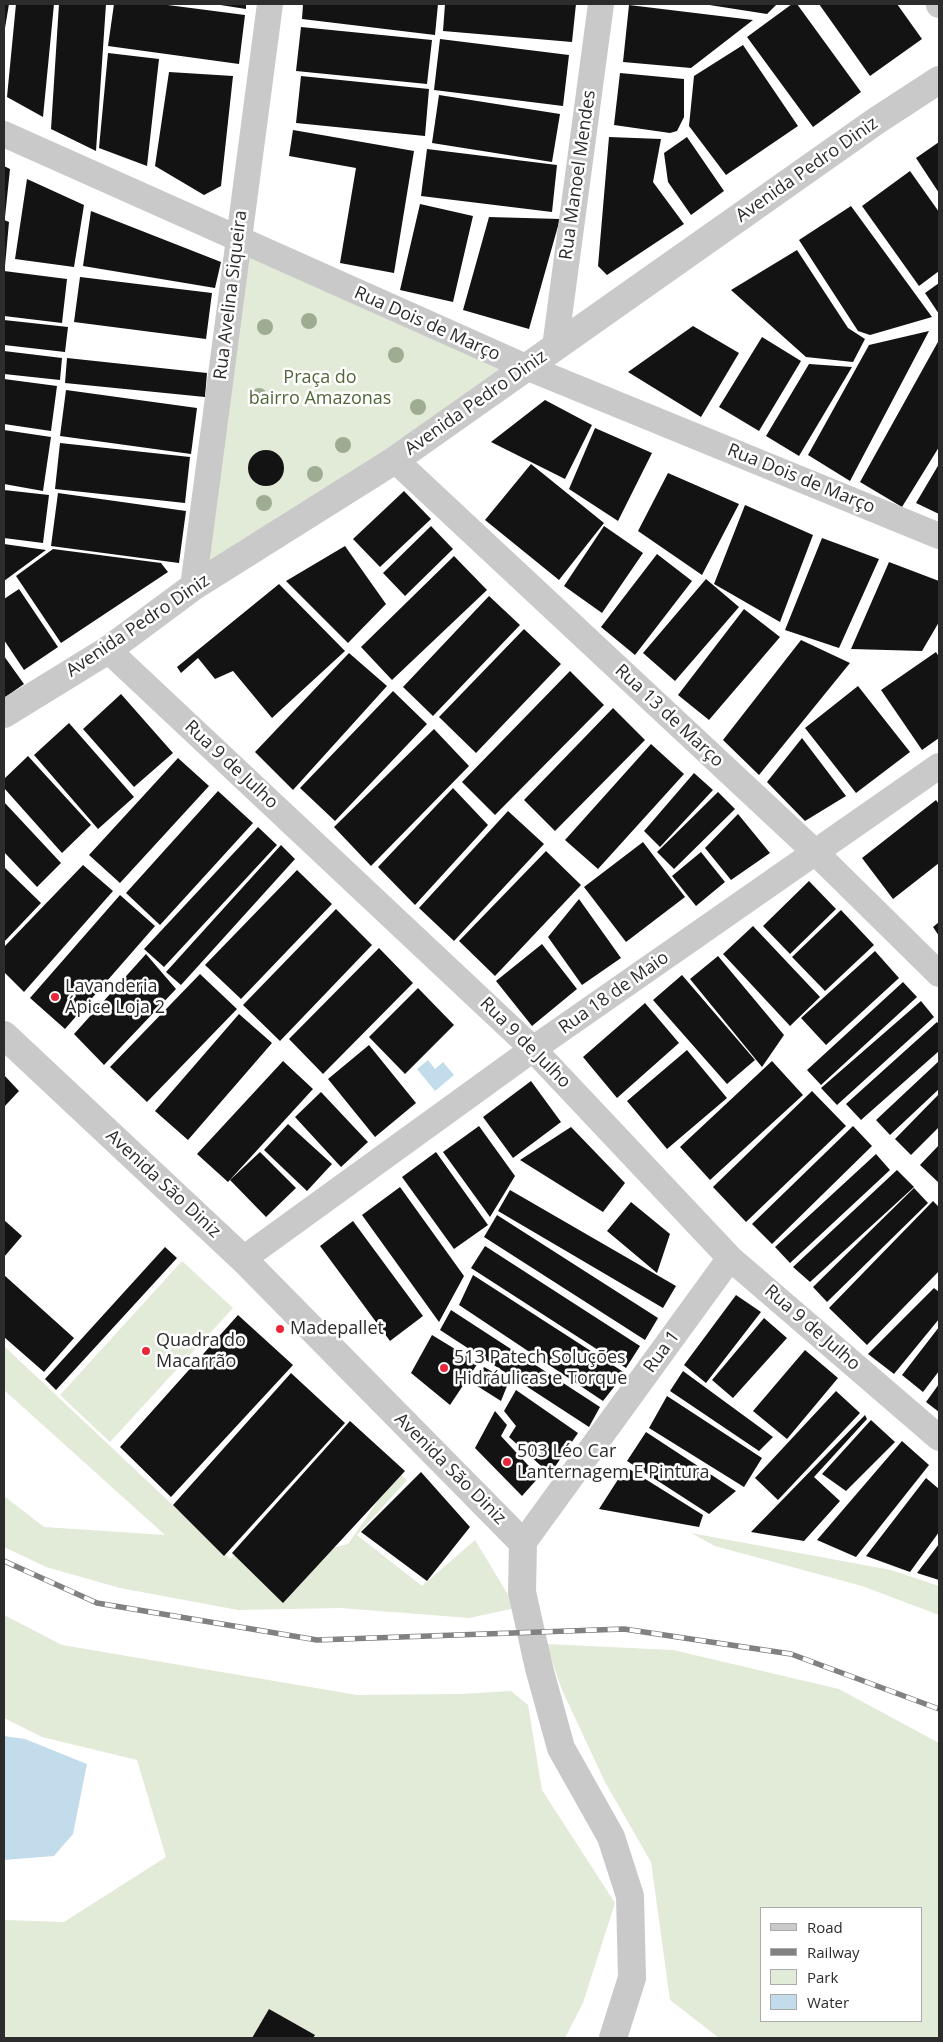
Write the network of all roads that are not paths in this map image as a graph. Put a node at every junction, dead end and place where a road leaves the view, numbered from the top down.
1 (270, 4) edge
2 (600, 4) edge
3 (939, 80) edge
4 (4, 134) edge
5 (239, 240) junction
6 (555, 347) junction
7 (526, 367) junction
8 (395, 460) junction
9 (939, 536) edge
10 (193, 587) junction
11 (108, 650) junction
12 (4, 714) edge
13 (939, 766) edge
14 (815, 852) junction
15 (939, 974) edge
16 (4, 1035) edge
17 (534, 1049) junction
18 (730, 1258) junction
19 (243, 1259) junction
20 (939, 1438) edge
21 (523, 1543) junction
22 (613, 2038) edge

1 - 5 street, Rua Avelina Siqueira
2 - 6 street, Rua Manoel Mendes
3 - 6 street, Avenida Pedro Diniz
4 - 5 street, Rua Dois de Março
5 - 7 street, Rua Dois de Março
5 - 10 street, Rua Avelina Siqueira
6 - 7 street, Avenida Pedro Diniz
7 - 8 street, Avenida Pedro Diniz
7 - 9 street, Rua Dois de Março
8 - 10 street, Avenida Pedro Diniz
8 - 14 street, Rua 13 de Março
10 - 11 street, Avenida Pedro Diniz
11 - 12 street, Avenida Pedro Diniz
11 - 17 street, Rua 9 de Julho
13 - 14 street, Rua 18 de Maio
14 - 15 street, Rua 13 de Março
14 - 17 street, Rua 18 de Maio
16 - 19 street, Avenida São Diniz
17 - 18 street, Rua 9 de Julho
17 - 19 street, Rua 18 de Maio
18 - 20 street, Rua 9 de Julho
18 - 21 street, Rua 1
19 - 21 street, Avenida São Diniz
21 - 22 street

